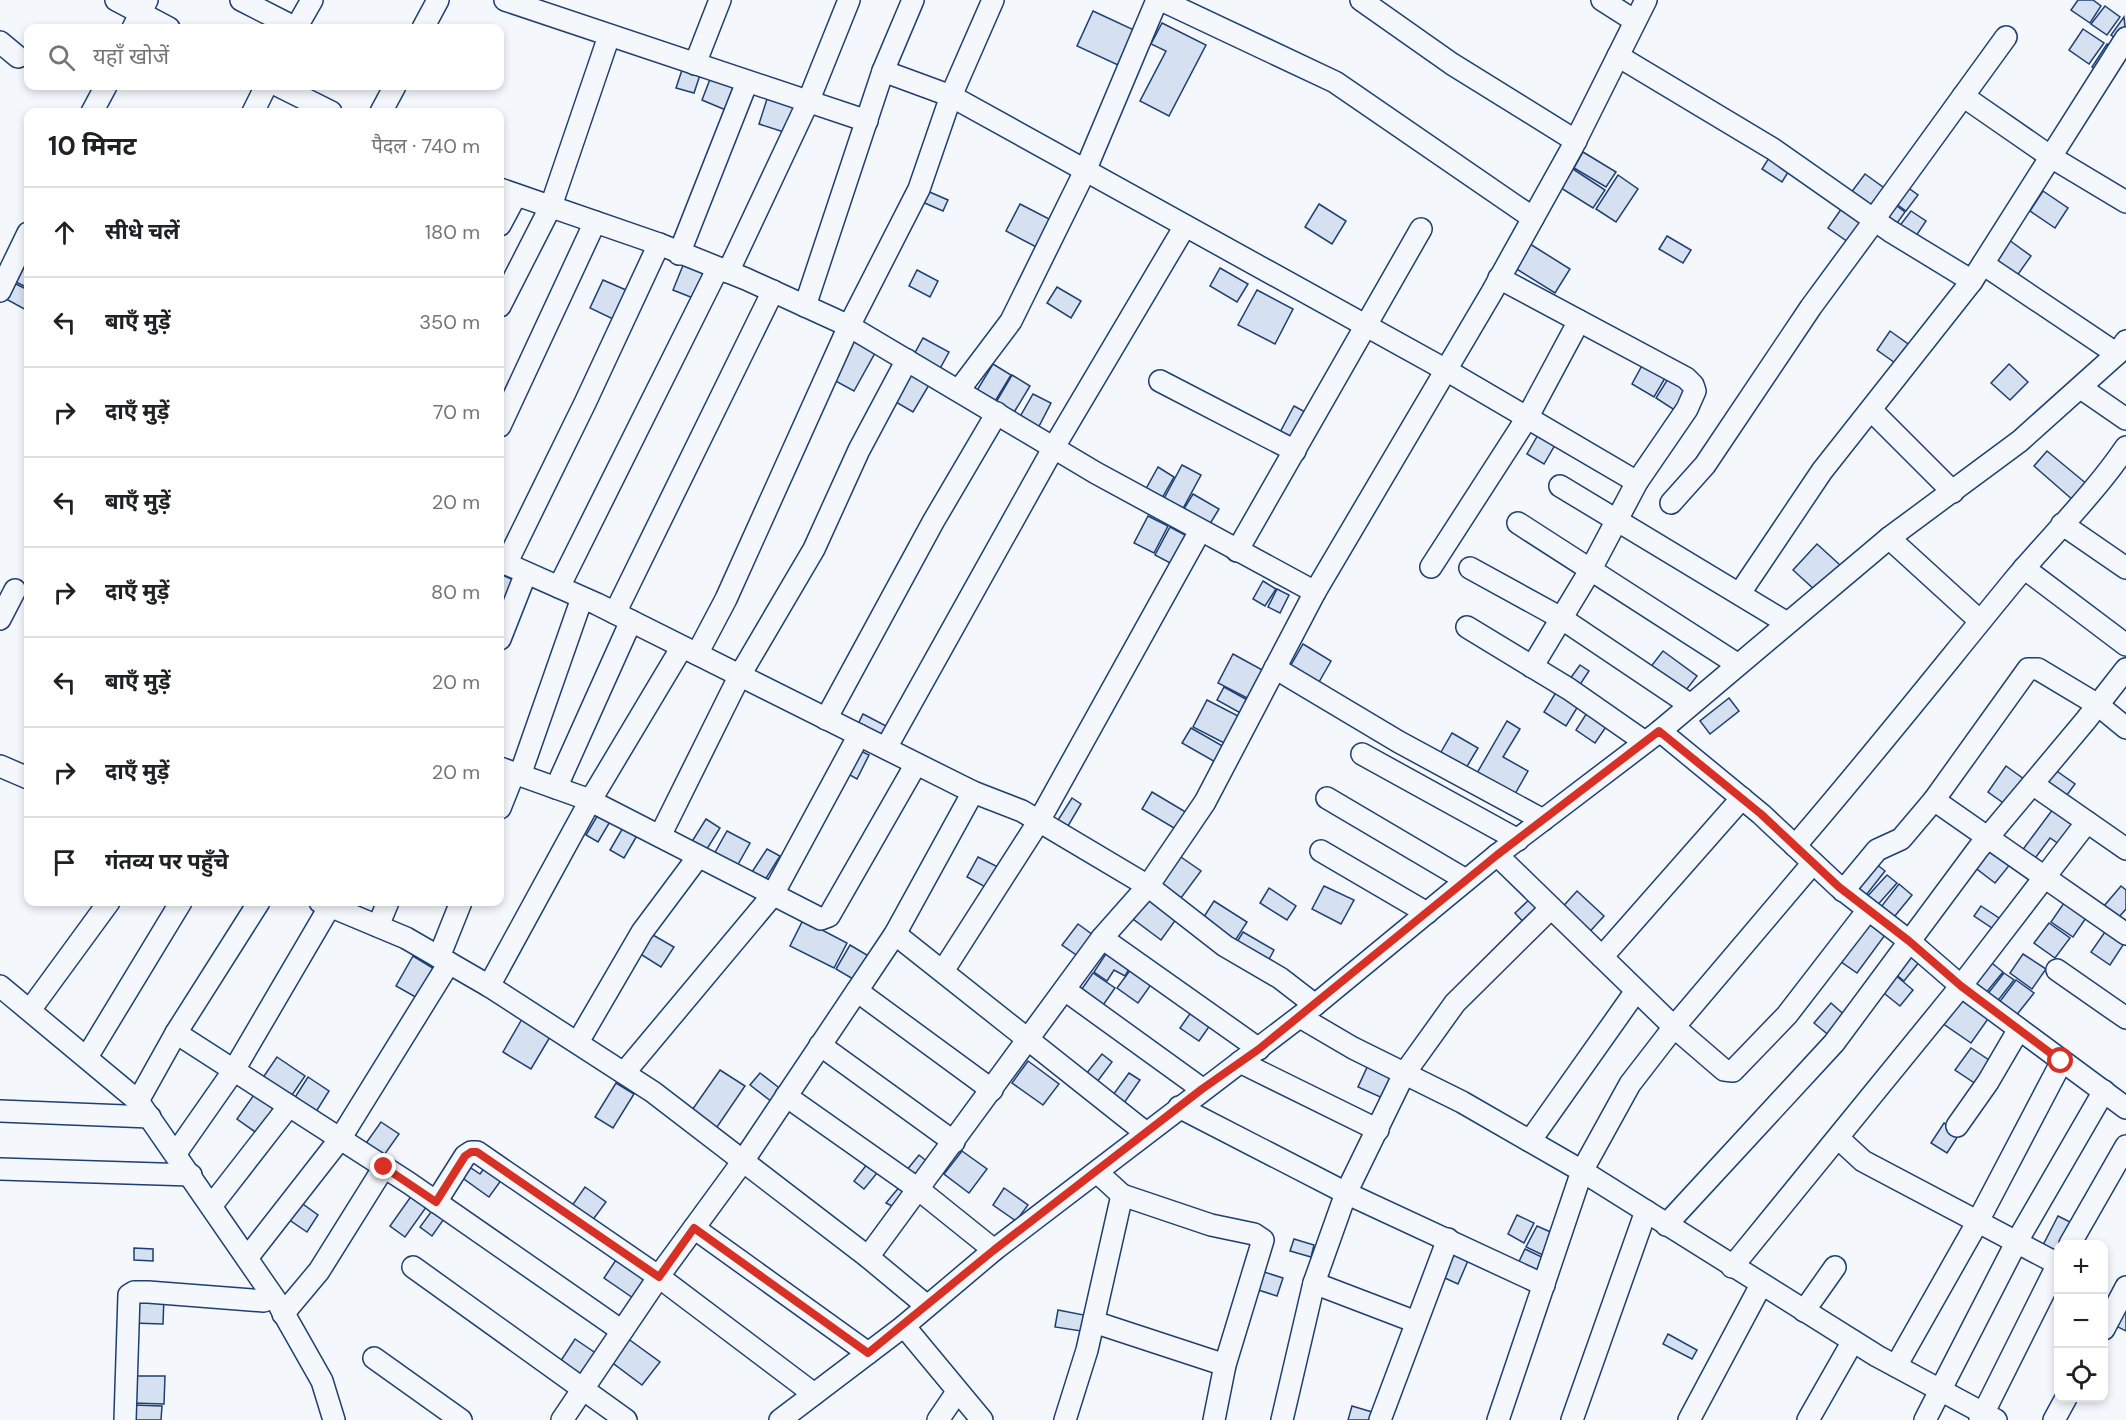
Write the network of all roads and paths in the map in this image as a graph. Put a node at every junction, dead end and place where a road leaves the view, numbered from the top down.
1 (116, 0) edge
2 (241, 0) edge
3 (312, 0) edge
4 (438, 0) edge
5 (505, 0) edge
6 (720, 0) edge
7 (849, 0) edge
8 (913, 0) edge
9 (993, 0) edge
10 (1156, 0) edge
11 (1161, 0) edge
12 (1361, 0) edge
13 (1602, 0) edge
14 (1646, 0) edge
15 (140, 14) edge
16 (1635, 21) junction
17 (161, 24) edge
18 (288, 24) edge
19 (298, 24) edge
20 (425, 24) edge
21 (609, 36) junction
22 (2006, 37) dead end
23 (0, 42) edge
24 (2124, 47) edge
25 (1618, 56) junction
26 (18, 57) dead end
27 (695, 64) junction
28 (883, 70) junction
29 (747, 82) junction
30 (104, 90) edge
31 (264, 90) edge
32 (287, 90) edge
33 (393, 90) edge
34 (951, 96) junction
35 (1963, 96) junction
36 (808, 102) junction
37 (94, 108) edge
38 (255, 108) edge
39 (323, 108) edge
40 (383, 108) edge
41 (867, 121) junction
42 (1576, 141) junction
43 (2051, 157) junction
44 (1084, 171) junction
45 (508, 192) edge
46 (2126, 202) edge
47 (551, 206) junction
48 (504, 208) edge
49 (1533, 218) junction
50 (1874, 219) junction
51 (595, 222) junction
52 (1185, 226) junction
53 (1421, 229) dead end
54 (24, 241) edge
55 (659, 244) junction
56 (679, 254) junction
57 (723, 270) junction
58 (1978, 272) junction
59 (1499, 278) junction
60 (0, 291) edge
61 (773, 291) junction
62 (504, 298) edge
63 (805, 306) junction
64 (1580, 321) junction
65 (849, 326) junction
66 (1367, 326) junction
67 (2121, 347) edge
68 (907, 360) junction
69 (1446, 370) junction
70 (1160, 381) dead end
71 (2081, 388) junction
72 (959, 390) junction
73 (1871, 410) junction
74 (997, 413) junction
75 (504, 417) edge
76 (1527, 418) junction
77 (2126, 419) edge
78 (1054, 447) junction
79 (2126, 447) edge
80 (1295, 451) junction
81 (1637, 482) junction
82 (1560, 486) dead end
83 (1953, 492) junction
84 (1671, 503) dead end
85 (1617, 519) junction
86 (1518, 523) dead end
87 (2062, 524) junction
88 (1200, 531) junction
89 (1889, 538) junction
90 (1237, 551) junction
91 (504, 561) edge
92 (504, 563) edge
93 (1431, 567) dead end
94 (1470, 568) dead end
95 (2024, 568) junction
96 (2126, 568) edge
97 (1591, 569) junction
98 (526, 573) junction
99 (559, 587) junction
100 (14, 589) edge
101 (1315, 592) junction
102 (1740, 593) junction
103 (582, 598) junction
104 (623, 617) junction
105 (1561, 618) junction
106 (0, 619) edge
107 (1980, 621) junction
108 (1787, 623) junction
109 (1467, 627) dead end
110 (504, 629) edge
111 (2126, 645) edge
112 (689, 650) junction
113 (1737, 664) junction
114 (1532, 667) junction
115 (1275, 668) junction
116 (2126, 669) edge
117 (740, 675) junction
118 (1689, 704) junction
119 (2098, 705) junction
120 (826, 718) junction
121 (2126, 728) edge
122 (860, 735) junction
123 (1652, 736) junction
124 (886, 748) junction
125 (1362, 754) dead end
126 (916, 764) junction
127 (0, 766) edge
128 (511, 772) edge
129 (24, 776) edge
130 (2034, 784) junction
131 (556, 788) junction
132 (973, 792) junction
133 (504, 795) edge
134 (1327, 798) dead end
135 (1742, 798) junction
136 (1934, 800) junction
137 (590, 801) junction
138 (1542, 820) junction
139 (1039, 821) junction
140 (2087, 822) junction
141 (660, 836) junction
142 (1989, 836) junction
143 (1518, 840) junction
144 (1795, 846) junction
145 (2126, 849) edge
146 (1320, 851) dead end
147 (1497, 855) junction
148 (698, 857) junction
149 (1813, 863) junction
150 (2044, 876) junction
151 (1466, 880) junction
152 (1148, 886) junction
153 (1843, 891) junction
154 (772, 896) junction
155 (106, 906) edge
156 (179, 906) edge
157 (256, 906) edge
158 (324, 906) edge
159 (330, 906) edge
160 (386, 906) edge
161 (460, 906) edge
162 (1551, 908) junction
163 (1868, 910) junction
164 (1427, 912) junction
165 (378, 926) junction
166 (895, 934) junction
167 (2126, 934) edge
168 (1102, 938) junction
169 (1909, 941) junction
170 (1602, 957) junction
171 (444, 960) junction
172 (2057, 970) dead end
173 (943, 971) junction
174 (0, 986) edge
175 (489, 986) junction
176 (1961, 986) junction
177 (1065, 990) junction
178 (857, 991) junction
179 (1636, 991) junction
180 (30, 1010) junction
181 (1308, 1011) junction
182 (2126, 1018) edge
183 (1674, 1028) junction
184 (2019, 1029) junction
185 (176, 1032) junction
186 (1030, 1039) junction
187 (578, 1042) junction
188 (820, 1045) junction
189 (1259, 1049) junction
190 (87, 1057) junction
191 (2061, 1061) junction
192 (1240, 1062) junction
193 (234, 1070) junction
194 (624, 1073) junction
195 (1404, 1074) junction
196 (1202, 1089) junction
197 (992, 1090) junction
198 (2103, 1091) junction
199 (786, 1096) junction
200 (290, 1106) junction
201 (1179, 1107) junction
202 (2126, 1108) edge
203 (144, 1109) junction
204 (0, 1111) edge
205 (1957, 1126) dead end
206 (1378, 1130) junction
207 (1146, 1132) junction
208 (340, 1138) junction
209 (1838, 1138) junction
210 (1530, 1141) junction
211 (954, 1142) junction
212 (2126, 1146) edge
213 (176, 1153) junction
214 (743, 1161) junction
215 (384, 1167) junction
216 (0, 1168) edge
217 (1582, 1171) junction
218 (1097, 1172) junction
219 (191, 1175) junction
220 (918, 1189) junction
221 (1346, 1193) junction
222 (1122, 1195) junction
223 (436, 1202) junction
224 (212, 1205) junction
225 (1646, 1211) junction
226 (1977, 1223) junction
227 (1666, 1225) junction
228 (694, 1228) junction
229 (1448, 1239) junction
230 (2073, 1240) edge
231 (2016, 1243) junction
232 (994, 1250) junction
233 (868, 1257) junction
234 (248, 1258) junction
235 (2054, 1262) edge
236 (1732, 1266) junction
237 (1835, 1267) dead end
238 (413, 1268) dead end
239 (2054, 1273) edge
240 (659, 1277) junction
241 (1314, 1283) junction
242 (1544, 1285) junction
243 (1761, 1285) junction
244 (2119, 1292) edge
245 (264, 1301) dead end
246 (927, 1306) junction
247 (1804, 1311) junction
248 (283, 1314) junction
249 (2108, 1317) edge
250 (1094, 1322) junction
251 (1416, 1322) junction
252 (904, 1326) junction
253 (622, 1331) junction
254 (1853, 1341) junction
255 (868, 1353) junction
256 (374, 1358) dead end
257 (1225, 1365) junction
258 (1896, 1366) junction
259 (583, 1389) junction
260 (1940, 1389) junction
261 (957, 1392) junction
262 (814, 1394) junction
263 (2064, 1402) edge
264 (1987, 1418) edge
265 (125, 1420) edge
266 (334, 1420) edge
267 (461, 1420) edge
268 (562, 1420) edge
269 (626, 1420) edge
270 (780, 1420) edge
271 (938, 1420) edge
272 (982, 1420) edge
273 (1065, 1420) edge
274 (1214, 1420) edge
275 (1282, 1420) edge
276 (1380, 1420) edge
277 (1498, 1420) edge
278 (1572, 1420) edge
279 (1689, 1420) edge
280 (1808, 1420) edge
281 (1925, 1420) edge
282 (2054, 1420) edge

1 - 15 street
2 - 18 street
3 - 19 street
4 - 20 street
5 - 21 street
6 - 27 street
7 - 36 street
8 - 28 street
9 - 34 street
10 - 44 street
11 - 49 street
12 - 42 street
13 - 16 street
14 - 16 street
15 - 17 street
16 - 25 street
21 - 27 street
21 - 47 street
22 - 35 street
23 - 26 street
24 - 43 street
25 - 42 street
25 - 50 street
27 - 29 street
28 - 34 street
28 - 41 street
29 - 36 street
29 - 56 street
30 - 37 street
31 - 38 street
32 - 39 street
33 - 40 street
34 - 44 street
34 - 65 street
35 - 43 street
35 - 50 street
36 - 41 street
36 - 57 street
41 - 63 street
42 - 49 street
43 - 46 street
43 - 58 street
44 - 52 street
44 - 72 street
45 - 47 street
45 - 48 street
47 - 51 street
47 - 62 street
49 - 59 street
50 - 58 street
50 - 84 street
51 - 55 street
51 - 75 street
52 - 66 street
52 - 78 street
53 - 66 street
54 - 60 street
55 - 56 street
55 - 91 street
56 - 57 street
57 - 61 street
57 - 99 street
58 - 67 street
58 - 73 street
59 - 64 street
59 - 69 street
61 - 63 street
61 - 104 street
63 - 65 street
64 - 76 street
64 - 81 street
65 - 68 street
65 - 112 street
66 - 69 street
66 - 80 street
67 - 71 street
68 - 72 street
68 - 117 street
69 - 76 street
69 - 101 street
70 - 80 street
71 - 77 street
71 - 83 street
72 - 74 street
73 - 83 street
73 - 102 street
74 - 78 street
74 - 120 street
76 - 81 street
76 - 93 street
78 - 88 street
78 - 124 street
79 - 87 street
80 - 90 street
81 - 85 street
82 - 85 street
83 - 89 street
85 - 97 street
85 - 102 street
86 - 97 street
87 - 95 street
87 - 96 street
88 - 90 street
88 - 139 street
89 - 107 street
89 - 108 street
90 - 101 street
92 - 98 street
94 - 105 street
95 - 107 street
95 - 111 street
97 - 105 street
97 - 113 street
98 - 99 street
98 - 110 street
99 - 103 street
100 - 106 street
101 - 115 street
102 - 108 street
103 - 104 street
103 - 128 street
104 - 112 street
104 - 131 street
105 - 114 street
105 - 118 street
107 - 144 street
108 - 113 street
109 - 114 street
112 - 117 street
112 - 137 street
113 - 118 street
114 - 123 street
115 - 138 street
115 - 152 street
116 - 119 street
117 - 120 street
117 - 141 street
118 - 123 street
119 - 121 street
119 - 130 street
119 - 136 street
120 - 122 street
122 - 124 street
122 - 154 street
123 - 135 street
123 - 138 street
124 - 126 street
125 - 143 street
126 - 132 street
126 - 154 street
127 - 129 street
128 - 131 street
128 - 133 street
130 - 140 street
130 - 142 street
131 - 137 street
132 - 139 street
132 - 166 street
134 - 151 street
135 - 144 street
135 - 170 street
136 - 142 street
136 - 153 street
137 - 141 street
137 - 175 street
138 - 143 street
139 - 152 street
139 - 173 street
140 - 145 street
140 - 150 street
141 - 148 street
142 - 150 street
142 - 169 street
143 - 147 street
144 - 149 street
146 - 164 street
147 - 151 street
147 - 162 street
148 - 154 street
148 - 187 street
149 - 153 street
149 - 183 street
150 - 167 street
150 - 176 street
151 - 164 street
152 - 168 street
152 - 181 street
153 - 163 street
154 - 194 street
155 - 180 street
156 - 190 street
157 - 185 street
158 - 193 street
159 - 165 street
160 - 165 street
161 - 171 street
162 - 170 street
162 - 195 street
163 - 169 street
163 - 183 street
164 - 181 street
165 - 171 street
166 - 173 street
166 - 178 street
168 - 177 street
168 - 189 street
169 - 176 street
169 - 227 street
170 - 179 street
171 - 175 street
171 - 208 street
172 - 182 street
173 - 186 street
174 - 180 street
175 - 187 street
176 - 184 street
176 - 209 street
177 - 186 street
177 - 196 street
178 - 188 street
178 - 197 street
179 - 183 street
179 - 210 street
180 - 190 street
181 - 189 street
181 - 195 street
183 - 217 street
184 - 191 street
184 - 205 street
185 - 193 street
185 - 203 street
186 - 197 street
186 - 207 street
187 - 194 street
188 - 199 street
188 - 211 street
189 - 192 street
190 - 203 street
191 - 198 street
191 - 226 street
192 - 196 street
192 - 206 street
193 - 200 street
193 - 213 street
194 - 214 street
195 - 206 street
195 - 210 street
196 - 201 street
197 - 211 street
198 - 202 street
198 - 231 street
199 - 214 street
199 - 220 street
200 - 208 street
200 - 224 street
201 - 207 street
201 - 221 street
203 - 204 street
203 - 213 street
206 - 221 street
207 - 218 street
208 - 215 street
208 - 234 street
209 - 226 street
209 - 236 street
210 - 217 street
211 - 220 street
212 - 230 street
213 - 219 street
214 - 228 street
214 - 233 street
215 - 223 street
215 - 248 street
216 - 219 street
217 - 225 street
217 - 242 street
218 - 222 street
218 - 232 street
219 - 224 street
220 - 232 street
220 - 233 street
221 - 229 street
221 - 241 street
222 - 250 street
222 - 257 street
223 - 240 street
223 - 253 street
224 - 234 street
225 - 227 street
225 - 278 street
226 - 231 street
226 - 258 street
227 - 236 street
228 - 240 street
228 - 255 street
229 - 242 street
229 - 251 street
231 - 235 street
231 - 260 street
232 - 246 street
233 - 246 street
234 - 248 street
236 - 243 street
237 - 247 street
238 - 259 street
239 - 264 street
240 - 253 street
240 - 262 street
241 - 251 street
241 - 275 street
242 - 277 street
243 - 247 street
243 - 279 street
244 - 249 street
245 - 265 street
246 - 252 street
247 - 254 street
248 - 266 street
250 - 257 street
250 - 273 street
251 - 276 street
252 - 255 street
252 - 261 street
253 - 259 street
254 - 258 street
254 - 280 street
255 - 262 street
256 - 267 street
257 - 274 street
258 - 260 street
259 - 268 street
259 - 269 street
260 - 264 street
260 - 281 street
261 - 271 street
261 - 272 street
262 - 270 street
263 - 282 street

